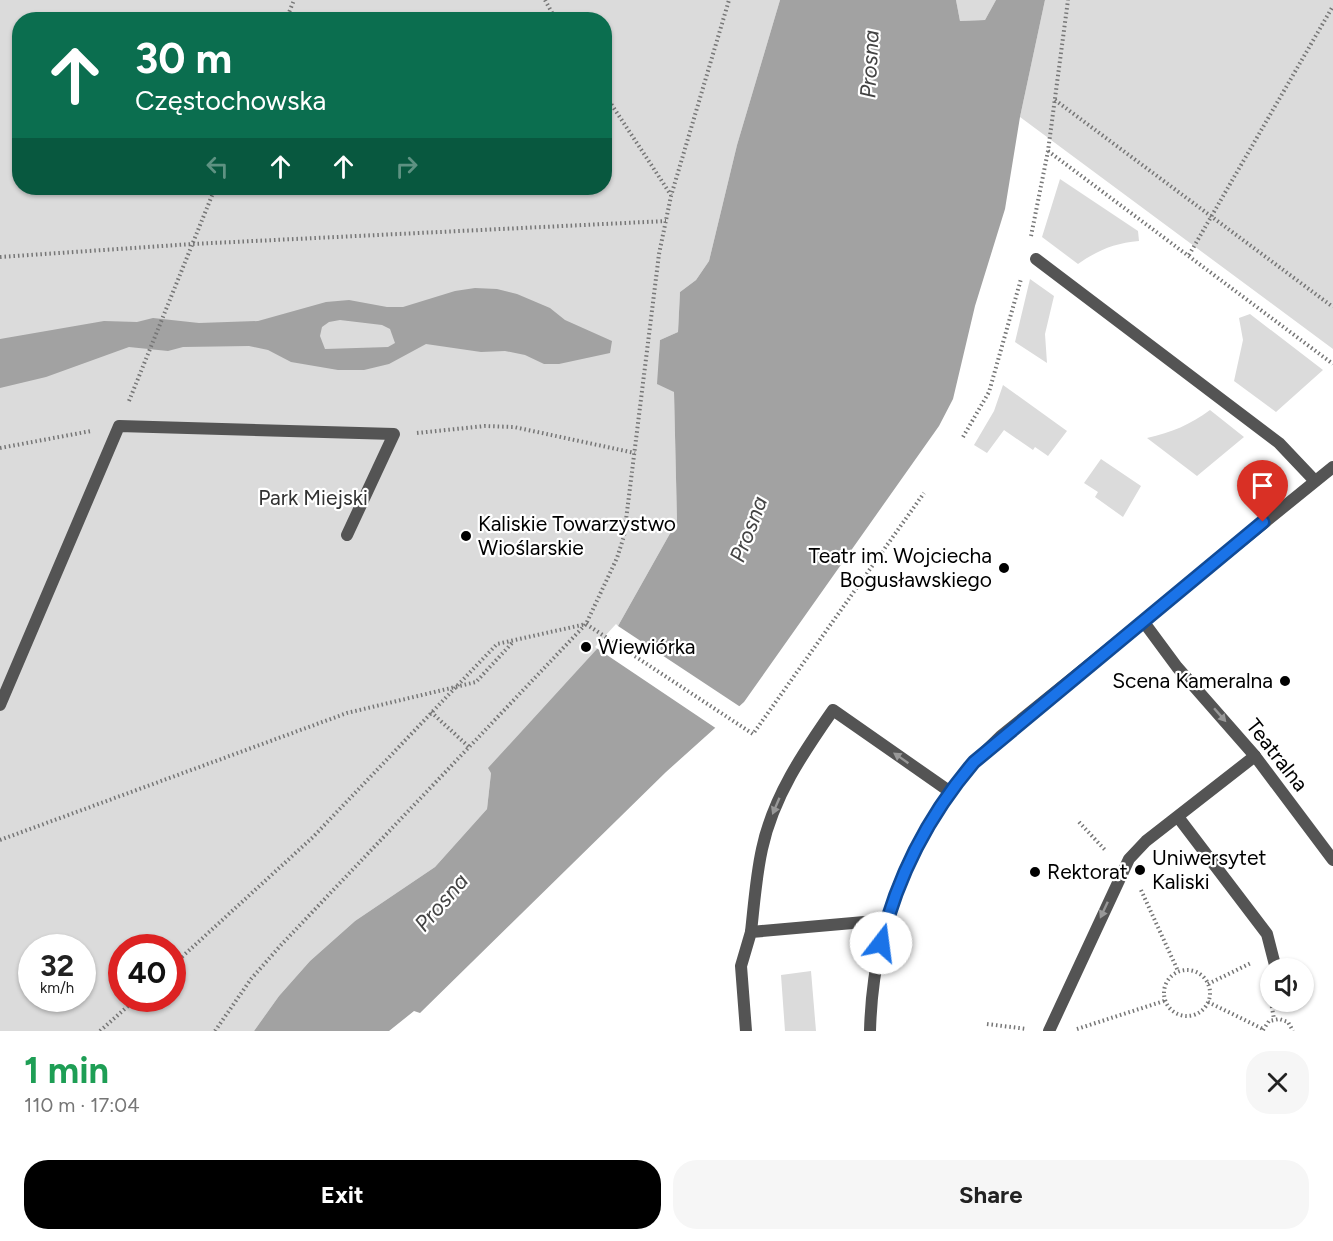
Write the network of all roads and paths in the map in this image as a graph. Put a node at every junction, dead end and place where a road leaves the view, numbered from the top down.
1 (729, 0) edge
2 (1068, 0) edge
3 (1333, 6) edge
4 (1055, 100) junction
5 (612, 105) edge
6 (1048, 151) junction
7 (212, 195) edge
8 (672, 196) junction
9 (1211, 216) junction
10 (666, 221) junction
11 (1030, 243) dead end
12 (192, 244) junction
13 (1189, 255) junction
14 (0, 257) edge
15 (1036, 259) dead end
16 (1021, 277) dead end
17 (1333, 308) edge
18 (1333, 364) edge
19 (136, 384) dead end
20 (119, 426) junction
21 (394, 434) junction
22 (963, 437) dead end
23 (0, 448) edge
24 (635, 453) junction
25 (1333, 467) edge
26 (1315, 481) junction
27 (924, 493) dead end
28 (346, 535) dead end
29 (1143, 621) junction
30 (586, 624) junction
31 (513, 642) junction
32 (457, 686) junction
33 (0, 705) edge
34 (431, 712) junction
35 (469, 747) junction
36 (1255, 756) junction
37 (949, 791) junction
38 (1178, 817) junction
39 (0, 840) edge
40 (1333, 860) edge
41 (887, 920) junction
42 (751, 932) junction
43 (1271, 952) junction
44 (186, 953) edge
45 (1272, 958) edge
46 (1209, 984) junction
47 (1164, 1001) junction
48 (1208, 1002) junction
49 (121, 1012) edge
50 (1273, 1012) edge
51 (1274, 1019) junction
52 (987, 1024) dead end
53 (1032, 1030) edge
54 (1067, 1030) edge
55 (1263, 1030) edge
56 (100, 1031) edge
57 (215, 1031) edge
58 (746, 1031) edge
59 (870, 1031) edge
60 (1049, 1031) edge
61 (1293, 1031) edge

1 - 8 path
2 - 4 path
3 - 9 path
4 - 6 path
4 - 9 path
5 - 8 path
6 - 11 path
6 - 13 path
7 - 12 path
8 - 10 path
9 - 13 path
9 - 17 path
10 - 12 path
10 - 24 path
12 - 14 path
12 - 19 path
13 - 18 path
15 - 26 street
16 - 22 path
20 - 21 street
20 - 23 path
20 - 33 street
21 - 24 path
21 - 28 street
24 - 30 path
25 - 26 street
26 - 29 street
27 - 30 path
29 -> 36 street, Teatralna
29 - 37 street
30 - 31 path
30 - 35 path
31 - 32 path
31 - 32 path
32 - 34 path
32 - 39 path
34 - 35 path
34 - 44 path
35 - 57 path
36 - 38 street
36 - 40 street, Teatralna
37 - 41 street
37 -> 42 street
38 - 43 street
38 -> 60 street
41 - 42 street
41 - 59 street
42 - 58 street
43 - 45 street
43 - 46 path
46 - 47 path
46 - 48 path
47 - 48 path
47 - 54 path
48 - 55 path
49 - 56 path
50 - 51 path
51 - 55 path
51 - 61 path
52 - 53 path

